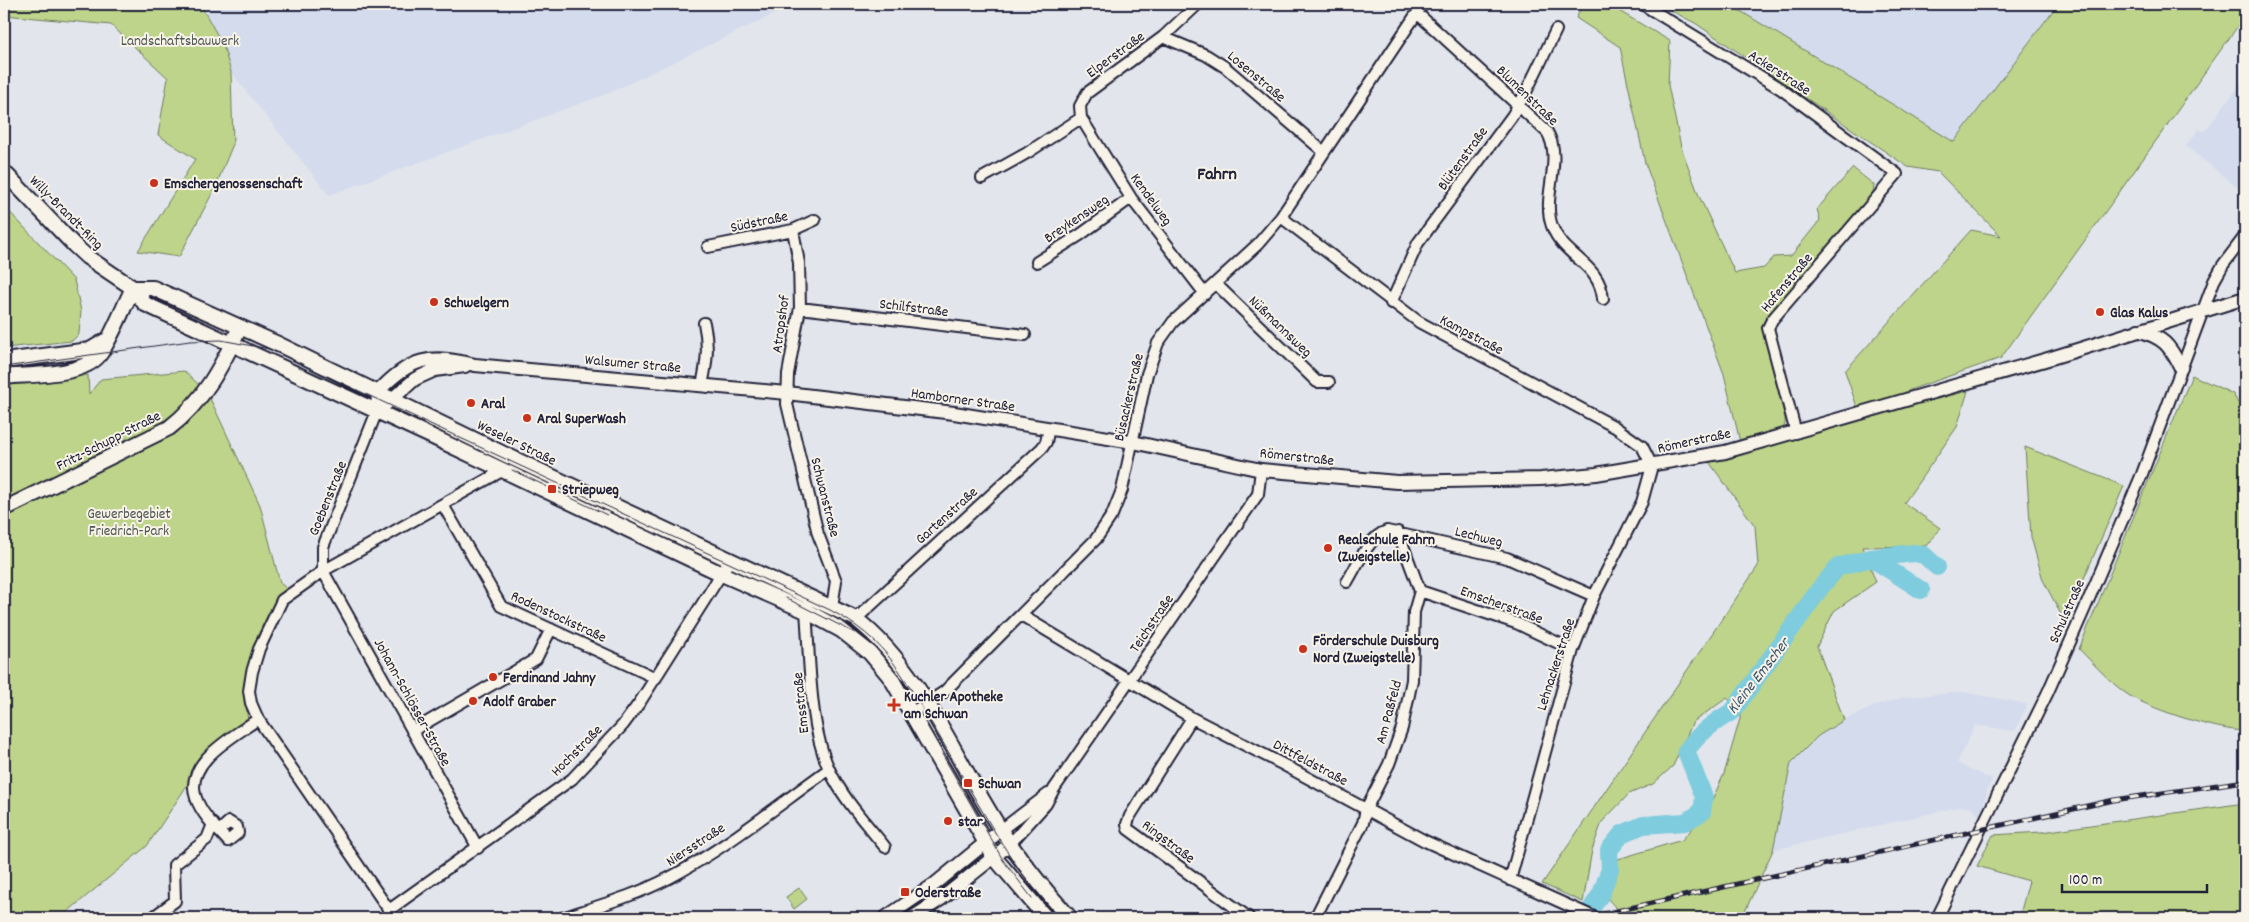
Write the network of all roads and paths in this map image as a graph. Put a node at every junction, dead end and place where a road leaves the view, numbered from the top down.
1 (1198, 4) edge
2 (1642, 4) edge
3 (1420, 8) edge
4 (1556, 30) dead end
5 (1163, 38) junction
6 (1518, 106) junction
7 (1080, 118) junction
8 (1324, 152) junction
9 (4, 172) edge
10 (1897, 174) joint
11 (982, 178) dead end
12 (1131, 198) junction
13 (1281, 217) junction
14 (815, 220) dead end
15 (793, 230) junction
16 (2245, 236) edge
17 (708, 247) dead end
18 (1037, 262) dead end
19 (1216, 284) junction
20 (134, 288) junction
21 (1205, 294) junction
22 (2245, 298) edge
23 (1603, 299) dead end
24 (1392, 303) junction
25 (800, 308) junction
26 (2205, 309) junction
27 (704, 324) dead end
28 (240, 327) junction
29 (2138, 330) junction
30 (1025, 335) dead end
31 (107, 339) junction
32 (232, 345) junction
33 (4, 361) edge
34 (475, 365) junction
35 (2180, 368) junction
36 (4, 377) edge
37 (1329, 382) dead end
38 (702, 385) junction
39 (378, 392) junction
40 (787, 393) junction
41 (393, 400) junction
42 (377, 411) junction
43 (1049, 428) junction
44 (1796, 432) junction
45 (1133, 442) junction
46 (1652, 466) junction
47 (1261, 470) junction
48 (502, 471) junction
49 (443, 505) junction
50 (4, 509) edge
51 (1398, 532) junction
52 (730, 560) junction
53 (323, 570) junction
54 (722, 574) junction
55 (1347, 582) dead end
56 (1420, 591) junction
57 (1594, 596) junction
58 (813, 598) junction
59 (832, 607) junction
60 (806, 611) junction
61 (1021, 615) junction
62 (856, 619) junction
63 (551, 629) junction
64 (1573, 650) junction
65 (656, 678) junction
66 (1130, 680) junction
67 (926, 704) junction
68 (911, 713) junction
69 (1192, 718) junction
70 (258, 719) junction
71 (412, 731) junction
72 (829, 769) junction
73 (1054, 789) junction
74 (1366, 809) junction
75 (1001, 830) junction
76 (986, 842) junction
77 (1010, 844) junction
78 (885, 847) dead end
79 (478, 848) junction
80 (994, 857) junction
81 (1510, 880) junction
82 (390, 914) edge
83 (892, 917) edge
84 (152, 918) edge
85 (562, 918) edge
86 (912, 918) edge
87 (1046, 918) edge
88 (1070, 918) edge
89 (1249, 918) edge
90 (1315, 918) edge
91 (1596, 918) edge
92 (1937, 918) edge

1 - 5 street, Elperstraße
2 - 10 street, Ackerstraße
3 - 6 street, Blumenstraße
3 - 8 street, Büsackerstraße
4 - 6 street, Blütenstraße
5 - 7 street, Elperstraße
5 - 8 street, Losenstraße
6 - 23 street, Blumenstraße
6 - 24 street, Blütenstraße
7 - 11 street
7 - 12 street, Kendelweg
8 - 13 street, Büsackerstraße
9 - 20 main road, Willy-Brandt-Ring
10 - 44 street, Hafenstraße
12 - 18 street, Breykensweg
12 - 21 street, Kendelweg
13 - 19 street, Büsackerstraße
13 - 24 street, Kampstraße
14 - 15 street, Südstraße
15 - 17 street, Südstraße
15 - 25 street, Atropshof
16 - 26 street, Schulstraße
19 - 21 street, Büsackerstraße
19 - 37 street, Nüßmannsweg
20 - 28 main road, Weseler Straße
20 - 31 main road
20 - 32 main road
21 - 45 street, Büsackerstraße
22 - 26 street, Römerstraße
24 - 46 street, Kampstraße
25 - 30 street, Schilfstraße
25 - 40 street, Atropshof
26 - 29 street, Römerstraße
26 - 35 street, Schulstraße
27 - 38 street
28 - 32 main road, Fritz-Schupp-Straße
28 - 39 main road, Weseler Straße
29 - 35 street
29 - 44 street, Römerstraße
31 - 33 main road
31 - 36 main road
32 - 42 main road
32 - 50 main road, Fritz-Schupp-Straße
34 - 38 street, Walsumer Straße
34 - 39 street, Walsumer Straße
34 - 41 street, Walsumer Straße
35 - 92 street, Schulstraße
38 - 40 street, Walsumer Straße
39 - 41 main road, Weseler Straße
39 - 42 street
40 - 43 street, Hamborner Straße
40 - 59 street, Schwanstraße
41 - 42 street, Walsumer Straße
41 - 52 main road, Weseler Straße
42 - 48 main road
42 - 53 street, Goebenstraße
43 - 45 street, Hamborner Straße
43 - 62 street, Gartenstraße
44 - 46 street, Römerstraße
45 - 47 street, Römerstraße
45 - 61 street, Büsackerstraße
46 - 47 street, Römerstraße
46 - 57 street, Lehnackerstraße
47 - 66 street, Teichstraße
48 - 49 street
48 - 54 main road
49 - 53 street
49 - 63 street, Rodenstockstraße
51 - 55 street, Lechweg
51 - 56 street
51 - 57 street, Lechweg
52 - 54 street, Hochstraße
52 - 58 main road, Weseler Straße
53 - 70 street
53 - 71 street, Johann-Schlösser-Straße
54 - 60 main road
54 - 65 street, Hochstraße
56 - 64 street, Emscherstraße
56 - 74 street, Am Paßfeld
57 - 64 street, Lehnackerstraße
58 - 59 main road, Weseler Straße
58 - 60 street
59 - 62 main road, Weseler Straße
60 - 68 main road
60 - 72 street, Emsstraße
61 - 66 street, Dittfeldstraße
61 - 67 street, Büsackerstraße
62 - 67 main road, Weseler Straße
63 - 65 street, Rodenstockstraße
63 - 71 street
64 - 81 street, Lehnackerstraße
65 - 79 street, Hochstraße
66 - 69 street, Dittfeldstraße
66 - 73 street, Teichstraße
67 - 68 street, Büsackerstraße
67 - 75 main road, Weseler Straße
68 - 76 main road
69 - 74 street, Dittfeldstraße
69 - 89 street, Ringstraße
70 - 82 street
70 - 84 street
71 - 79 street, Johann-Schlösser-Straße
72 - 78 street, Emsstraße
72 - 85 street, Niersstraße
73 - 75 street, Teichstraße
73 - 77 street, Teichstraße
74 - 81 street, Dittfeldstraße
74 - 90 street
75 - 76 street
75 - 77 main road, Weseler Straße
76 - 80 main road
76 - 83 street
77 - 80 street
77 - 88 main road, Weseler Straße
79 - 82 street, Hochstraße
80 - 86 street
80 - 87 main road
81 - 91 street, Dittfeldstraße

